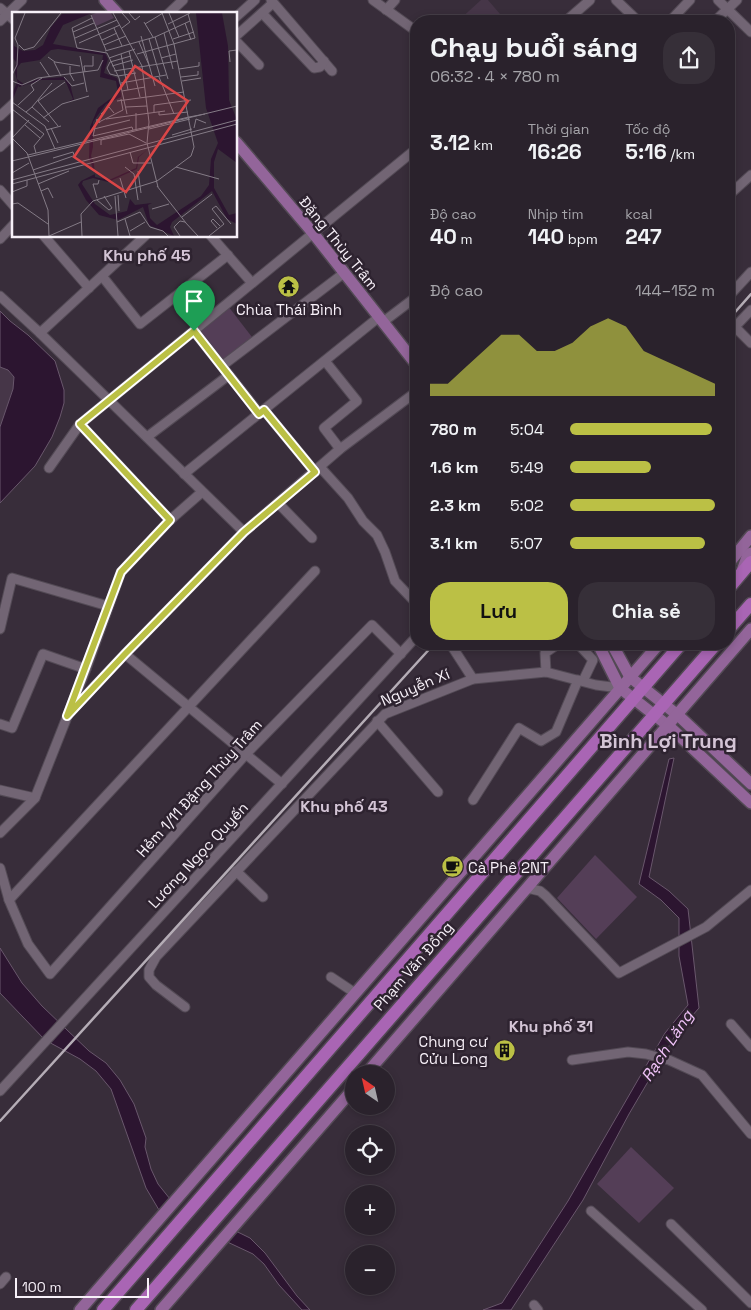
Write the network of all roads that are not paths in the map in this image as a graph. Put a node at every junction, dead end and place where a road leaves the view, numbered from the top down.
1 (22, 0) edge
2 (105, 0) edge
3 (183, 0) edge
4 (255, 0) edge
5 (373, 0) edge
6 (395, 0) edge
7 (590, 0) edge
8 (616, 0) edge
9 (690, 0) edge
10 (718, 0) edge
11 (737, 0) edge
12 (272, 1) edge
13 (728, 9) junction
14 (386, 10) junction
15 (116, 12) edge
16 (170, 12) edge
17 (262, 13) junction
18 (7, 14) edge
19 (238, 15) edge
20 (573, 15) edge
21 (632, 15) edge
22 (676, 15) edge
23 (722, 15) edge
24 (734, 15) edge
25 (735, 16) edge
26 (0, 21) edge
27 (410, 27) edge
28 (751, 32) edge
29 (238, 34) edge
30 (238, 43) edge
31 (324, 61) junction
32 (259, 65) dead end
33 (332, 70) dead end
34 (12, 105) edge
35 (0, 116) edge
36 (12, 136) edge
37 (0, 147) edge
38 (238, 147) edge
39 (410, 154) edge
40 (751, 175) edge
41 (0, 190) edge
42 (735, 190) edge
43 (12, 204) edge
44 (12, 226) edge
45 (313, 233) junction
46 (46, 238) edge
47 (143, 238) edge
48 (213, 238) edge
49 (0, 239) edge
50 (228, 255) junction
51 (751, 272) edge
52 (344, 273) junction
53 (102, 276) junction
54 (252, 283) junction
55 (88, 288) junction
56 (735, 289) edge
57 (0, 296) edge
58 (410, 301) edge
59 (751, 310) edge
60 (381, 320) junction
61 (735, 327) edge
62 (194, 331) junction
63 (735, 332) edge
64 (40, 333) junction
65 (751, 343) edge
66 (410, 356) edge
67 (325, 361) junction
68 (222, 366) junction
69 (229, 375) junction
70 (410, 396) edge
71 (110, 401) junction
72 (262, 412) junction
73 (80, 424) junction
74 (147, 437) junction
75 (340, 449) junction
76 (49, 468) dead end
77 (317, 469) junction
78 (184, 474) junction
79 (202, 492) junction
80 (278, 503) junction
81 (170, 520) junction
82 (244, 532) junction
83 (751, 536) edge
84 (312, 538) dead end
85 (751, 553) edge
86 (735, 554) edge
87 (751, 562) edge
88 (735, 565) edge
89 (315, 571) dead end
90 (742, 572) junction
91 (735, 581) edge
92 (410, 597) edge
93 (108, 606) junction
94 (748, 609) edge
95 (735, 623) edge
96 (0, 629) edge
97 (751, 629) edge
98 (410, 644) edge
99 (735, 648) edge
100 (454, 650) edge
101 (549, 650) edge
102 (584, 650) edge
103 (601, 650) edge
104 (615, 650) edge
105 (654, 650) edge
106 (676, 650) edge
107 (711, 650) edge
108 (733, 650) edge
109 (125, 654) junction
110 (401, 654) junction
111 (86, 669) junction
112 (546, 672) junction
113 (630, 677) junction
114 (473, 679) junction
115 (581, 681) junction
116 (620, 688) junction
117 (643, 688) junction
118 (634, 698) junction
119 (663, 704) junction
120 (189, 707) junction
121 (654, 714) junction
122 (67, 716) junction
123 (677, 716) junction
124 (377, 721) junction
125 (0, 724) edge
126 (668, 726) junction
127 (246, 754) junction
128 (282, 784) junction
129 (751, 784) edge
130 (0, 790) edge
131 (438, 792) dead end
132 (35, 798) junction
133 (473, 800) dead end
134 (751, 803) edge
135 (555, 828) junction
136 (0, 833) edge
137 (569, 840) junction
138 (0, 868) edge
139 (236, 871) junction
140 (527, 888) junction
141 (751, 890) edge
142 (263, 897) dead end
143 (9, 900) junction
144 (331, 977) dead end
145 (355, 993) junction
146 (184, 1008) dead end
147 (731, 1024) dead end
148 (751, 1047) edge
149 (572, 1060) dead end
150 (374, 1065) edge
151 (0, 1091) edge
152 (345, 1098) edge
153 (751, 1134) edge
154 (591, 1211) dead end
155 (670, 1224) dead end
156 (751, 1303) edge
157 (80, 1310) edge
158 (103, 1310) edge
159 (136, 1310) edge
160 (161, 1310) edge
161 (702, 1310) edge

1 - 18 street
2 - 15 main road
3 - 16 street
4 - 19 street
5 - 14 street
6 - 14 street
7 - 20 street
8 - 21 street
9 - 22 street
10 - 13 street
11 - 13 street
12 - 17 street
12 - 31 street
13 - 23 street
13 - 24 street
14 - 27 street
17 - 29 street
17 - 31 street
18 - 26 street
25 - 28 street
30 - 32 street
31 - 33 street
34 - 35 street
36 - 37 street
38 - 45 main road, Đặng Thùy Trâm
39 - 45 street
40 - 42 street
41 - 43 street
44 - 49 street
45 - 52 main road, Đặng Thùy Trâm
45 - 54 street
46 - 55 street
47 - 53 street
48 - 50 street
50 - 53 street
50 - 54 street
51 - 56 street
52 - 60 main road, Đặng Thùy Trâm
52 - 68 street
53 - 55 street
54 - 62 street
55 - 64 street
57 - 64 street
58 - 60 street
59 - 61 street
60 - 66 main road, Đặng Thùy Trâm
60 - 67 street
62 - 68 street
62 - 71 street
63 - 65 street
64 - 71 street
67 - 72 street
67 - 75 street
68 - 69 street
69 - 72 street
69 - 74 street
70 - 75 street
71 - 73 street
71 - 74 street
72 - 77 street
72 - 78 street
73 - 76 street
73 - 81 street
74 - 78 street
75 - 77 street
77 - 80 street
77 - 92 street
78 - 79 street
79 - 81 street
79 - 82 street
80 - 82 street
80 - 84 street
81 - 93 street
82 - 109 street
83 - 86 main road
85 - 90 main road
87 - 90 highway
88 - 90 main road
89 - 120 street
90 - 91 highway
93 - 96 street
93 - 111 street
94 - 95 highway
97 - 99 main road
98 - 110 street, Lương Ngọc Quyến
100 - 114 street
101 - 112 street
102 - 115 street
103 - 116 main road
104 - 113 main road
105 - 113 main road, Phạm Văn Đồng
106 - 117 highway, Phạm Văn Đồng
107 - 119 highway, Phạm Văn Đồng
108 - 123 main road
109 - 120 street
109 - 122 street
110 - 127 street, Hẻm 1/11 Đặng Thùy Trâm
110 - 128 street, Lương Ngọc Quyến
111 - 122 street
111 - 125 street
112 - 114 street, Nguyễn Xí
112 - 115 street, Nguyễn Xí
113 - 116 main road, Phạm Văn Đồng
113 - 117 main road
114 - 124 street, Nguyễn Xí
115 - 116 street, Nguyễn Xí
115 - 133 street
116 - 118 main road, Nguyễn Xí
116 - 145 main road, Phạm Văn Đồng
117 - 118 highway, Phạm Văn Đồng
117 - 119 main road
118 - 121 main road, Nguyễn Xí
118 - 158 highway, Phạm Văn Đồng
119 - 121 highway, Phạm Văn Đồng
119 - 123 main road
120 - 127 street
120 - 143 street
121 - 126 main road, Nguyễn Xí
121 - 135 highway, Phạm Văn Đồng
122 - 132 street
123 - 126 main road
123 - 129 main road
124 - 131 street
124 - 139 street, Nguyễn Xí
126 - 134 main road, Nguyễn Xí
126 - 137 main road
127 - 128 street
127 - 143 street, Hẻm 1/11 Đặng Thùy Trâm
128 - 151 street, Lương Ngọc Quyến
130 - 132 street
132 - 136 street
135 - 137 main road
135 - 159 highway, Phạm Văn Đồng
137 - 140 main road
138 - 143 street
139 - 142 street
139 - 146 street, Nguyễn Xí
140 - 141 street
140 - 150 main road
144 - 145 street
145 - 157 main road, Phạm Văn Đồng
147 - 148 street
149 - 153 street
152 - 160 main road
154 - 161 street
155 - 156 street

